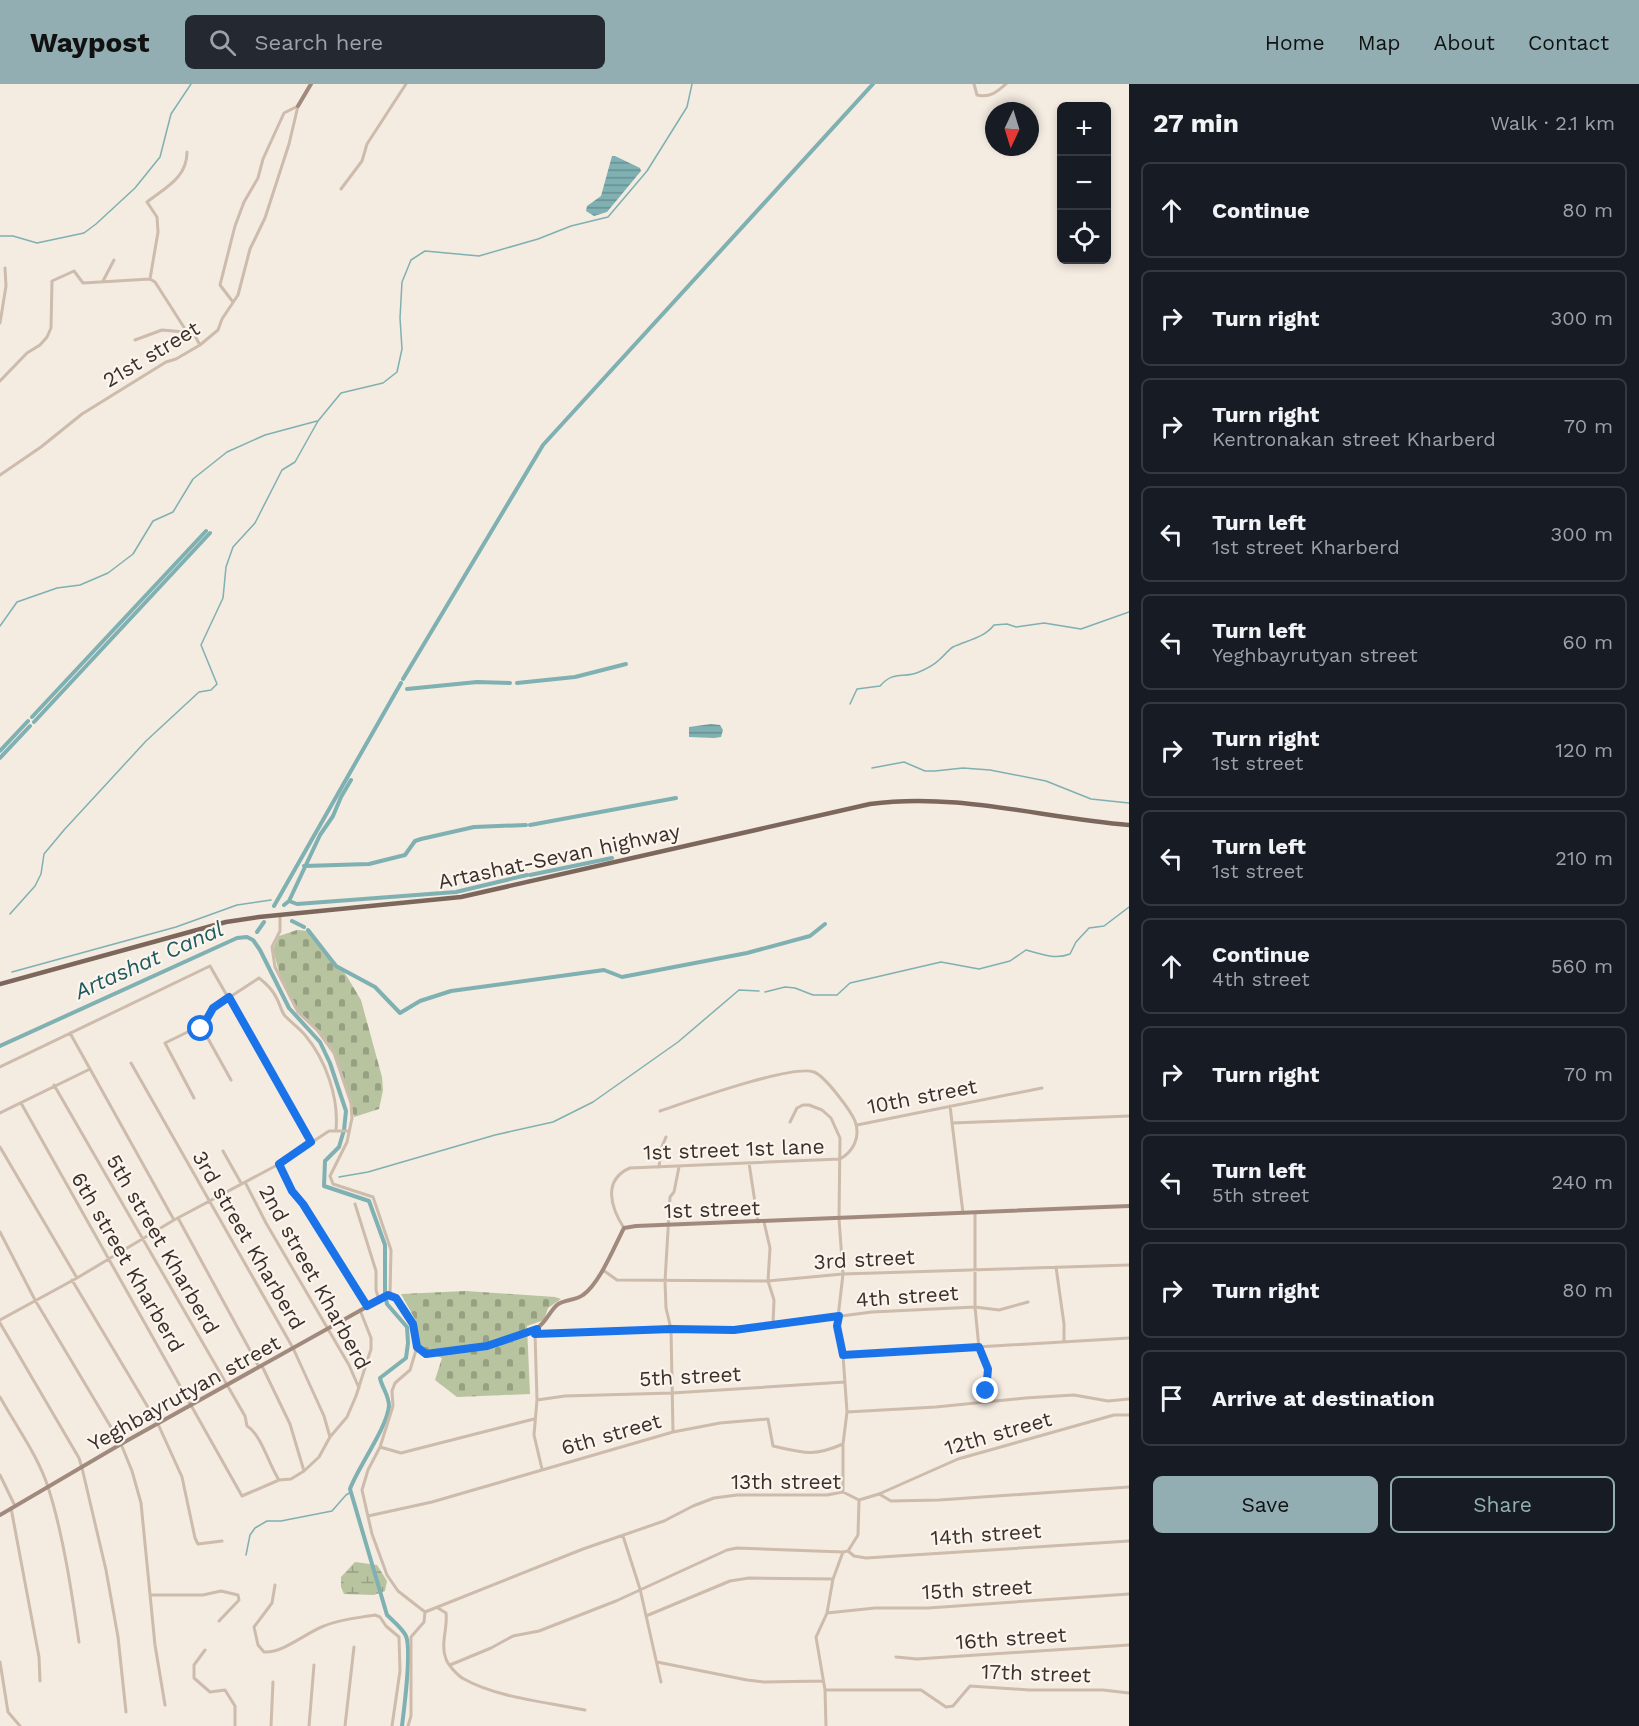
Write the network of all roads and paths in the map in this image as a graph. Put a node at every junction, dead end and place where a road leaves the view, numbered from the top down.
1 (311, 84) edge
2 (406, 84) edge
3 (974, 84) edge
4 (1006, 84) edge
5 (298, 105) junction
6 (187, 152) dead end
7 (341, 189) dead end
8 (114, 260) dead end
9 (5, 268) dead end
10 (150, 279) junction
11 (103, 281) junction
12 (233, 302) junction
13 (0, 322) edge
14 (187, 332) junction
15 (135, 340) dead end
16 (200, 345) junction
17 (0, 381) edge
18 (0, 475) edge
19 (1129, 825) edge
20 (280, 914) junction
21 (0, 984) edge
22 (229, 997) junction
23 (201, 1026) junction
24 (70, 1033) junction
25 (131, 1063) dead end
26 (0, 1067) edge
27 (90, 1069) junction
28 (231, 1080) dead end
29 (54, 1085) junction
30 (1042, 1088) dead end
31 (195, 1098) dead end
32 (21, 1103) junction
33 (950, 1106) junction
34 (660, 1111) dead end
35 (0, 1113) edge
36 (1129, 1116) edge
37 (790, 1122) dead end
38 (952, 1123) junction
39 (857, 1125) junction
40 (336, 1130) junction
41 (349, 1131) junction
42 (666, 1137) dead end
43 (311, 1142) junction
44 (0, 1147) edge
45 (223, 1151) dead end
46 (840, 1159) junction
47 (749, 1162) junction
48 (279, 1164) junction
49 (659, 1167) junction
50 (679, 1167) junction
51 (243, 1183) junction
52 (210, 1201) junction
53 (355, 1204) dead end
54 (1129, 1206) edge
55 (963, 1213) junction
56 (975, 1213) junction
57 (176, 1219) junction
58 (839, 1219) junction
59 (758, 1222) junction
60 (764, 1222) junction
61 (670, 1226) junction
62 (624, 1228) junction
63 (0, 1232) edge
64 (141, 1239) junction
65 (108, 1258) junction
66 (1129, 1265) edge
67 (1056, 1268) junction
68 (975, 1269) junction
69 (603, 1270) junction
70 (843, 1274) junction
71 (77, 1278) junction
72 (72, 1281) junction
73 (665, 1281) junction
74 (768, 1281) junction
75 (389, 1295) junction
76 (381, 1299) junction
77 (35, 1300) junction
78 (1028, 1302) dead end
79 (367, 1306) junction
80 (975, 1307) junction
81 (360, 1310) junction
82 (839, 1316) junction
83 (0, 1321) edge
84 (773, 1324) junction
85 (327, 1329) junction
86 (671, 1329) junction
87 (536, 1331) junction
88 (1129, 1338) edge
89 (1064, 1342) junction
90 (417, 1347) junction
91 (979, 1347) junction
92 (293, 1348) junction
93 (843, 1355) junction
94 (261, 1366) junction
95 (845, 1382) junction
96 (226, 1386) junction
97 (359, 1388) junction
98 (672, 1393) junction
99 (0, 1397) edge
100 (1129, 1399) edge
101 (537, 1400) junction
102 (982, 1402) junction
103 (192, 1405) junction
104 (847, 1412) junction
105 (1129, 1415) edge
106 (534, 1419) junction
107 (159, 1424) junction
108 (673, 1432) junction
109 (330, 1437) junction
110 (121, 1444) junction
111 (843, 1444) junction
112 (380, 1447) junction
113 (82, 1467) junction
114 (542, 1469) junction
115 (304, 1471) junction
116 (0, 1475) edge
117 (279, 1480) junction
118 (48, 1487) junction
119 (1129, 1487) edge
120 (843, 1492) junction
121 (879, 1494) junction
122 (859, 1500) junction
123 (13, 1507) junction
124 (0, 1515) edge
125 (368, 1516) junction
126 (623, 1536) junction
127 (222, 1541) dead end
128 (1129, 1541) edge
129 (848, 1551) junction
130 (843, 1552) junction
131 (833, 1579) junction
132 (275, 1585) dead end
133 (640, 1589) junction
134 (1129, 1594) edge
135 (152, 1595) junction
136 (436, 1607) junction
137 (425, 1612) junction
138 (827, 1613) junction
139 (646, 1616) junction
140 (219, 1622) dead end
141 (79, 1642) dead end
142 (1129, 1646) edge
143 (354, 1647) dead end
144 (205, 1650) dead end
145 (896, 1657) dead end
146 (0, 1662) edge
147 (657, 1662) junction
148 (314, 1665) dead end
149 (450, 1665) junction
150 (823, 1681) junction
151 (40, 1682) dead end
152 (273, 1682) dead end
153 (661, 1682) dead end
154 (825, 1690) junction
155 (1129, 1693) edge
156 (165, 1705) dead end
157 (585, 1710) dead end
158 (126, 1712) dead end
159 (20, 1726) edge
160 (235, 1726) edge
161 (271, 1726) edge
162 (309, 1726) edge
163 (345, 1726) edge
164 (392, 1726) edge
165 (408, 1726) edge
166 (826, 1726) edge

1 - 5 main road, 21st street
2 - 7 street
3 - 4 street
5 - 12 street, 21st street
5 - 12 street
6 - 10 street
8 - 11 street
9 - 13 street
10 - 11 street
10 - 14 street
11 - 17 street
12 - 16 street, 21st street
14 - 15 street
14 - 16 street
16 - 18 street, 21st street
19 - 20 main road, Artashat-Sevan highway
20 - 21 main road, Artashat-Sevan highway
20 - 41 street
22 - 23 street
22 - 24 street
22 - 40 street
22 - 43 street
23 - 28 street
23 - 31 street
24 - 26 street
24 - 27 street
25 - 52 street, 3rd street Kharberd
27 - 29 street
27 - 57 street
29 - 32 street
29 - 64 street, 5th street Kharberd
30 - 33 street, 10th street
32 - 35 street
32 - 65 street, 6th street Kharberd
33 - 38 street
33 - 39 street, 10th street
34 - 39 street, 10th street
36 - 38 street, 10th street
37 - 46 street
38 - 55 street
39 - 46 street
40 - 41 street
40 - 43 street
41 - 75 street
42 - 49 street
43 - 48 street
44 - 71 street
45 - 51 street, 2nd street Kharberd
46 - 47 street, 1st street 1st lane
46 - 58 street
47 - 50 street, 1st street 1st lane
47 - 59 street
48 - 51 street
48 - 79 street
49 - 50 street, 1st street 1st lane
49 - 62 street, 1st street 1st lane
50 - 61 street
51 - 52 street
51 - 85 street, 2nd street Kharberd
52 - 57 street
52 - 92 street, 3rd street Kharberd
53 - 76 street
54 - 56 main road, 1st street
55 - 56 main road, 1st street
55 - 58 main road, 1st street
56 - 68 street
57 - 64 street
57 - 94 street
58 - 60 main road, 1st street
58 - 70 street
59 - 60 main road, 1st street
59 - 61 main road, 1st street
60 - 74 street
61 - 62 main road, 1st street
61 - 73 street
62 - 69 main road
63 - 77 street
64 - 65 street
64 - 96 street, 5th street Kharberd
65 - 71 street
65 - 103 street, 6th street Kharberd
66 - 67 street, 3rd street
67 - 68 street, 3rd street
67 - 89 street
68 - 70 street, 3rd street
68 - 80 street
69 - 73 street, 3rd street
69 - 87 main road
70 - 74 street, 3rd street
70 - 82 street
71 - 72 street
72 - 77 street
72 - 107 street
73 - 74 street, 3rd street
73 - 86 street
74 - 84 street
75 - 76 main road, Yeghbayrutyan street
75 - 90 main road
76 - 79 main road, Yeghbayrutyan street
77 - 83 street
77 - 110 street
78 - 80 street, 4th street
79 - 81 main road, Yeghbayrutyan street
80 - 82 street, 4th street
80 - 91 street
81 - 85 main road, Yeghbayrutyan street
81 - 97 street
82 - 84 street, 4th street
82 - 93 street
83 - 113 street
84 - 86 street, 4th street
85 - 92 main road, Yeghbayrutyan street
85 - 97 street, 2nd street Kharberd
86 - 87 street, 4th street
86 - 98 street
87 - 90 main road
87 - 101 street
88 - 89 street
89 - 91 street
90 - 112 street
91 - 93 street
91 - 102 street
92 - 94 main road, Yeghbayrutyan street
92 - 109 street, 3rd street Kharberd
93 - 95 street
94 - 96 main road, Yeghbayrutyan street
94 - 115 street
95 - 98 street, 5th street
95 - 104 street
96 - 103 main road, Yeghbayrutyan street
96 - 117 street, 5th street Kharberd
97 - 109 street
98 - 101 street, 5th street
98 - 108 street
99 - 118 street
100 - 102 street
101 - 106 street
102 - 104 street
103 - 107 main road, Yeghbayrutyan street
103 - 117 street, 6th street Kharberd
104 - 111 street
105 - 121 street, 12th street
106 - 112 street
106 - 114 street
107 - 110 main road, Yeghbayrutyan street
107 - 127 street
108 - 111 street, 6th street
108 - 114 street, 6th street
109 - 115 street
110 - 113 main road, Yeghbayrutyan street
110 - 135 street
111 - 120 street
112 - 125 street
113 - 118 main road, Yeghbayrutyan street
113 - 158 street
114 - 125 street, 6th street
115 - 117 street
116 - 123 street
118 - 123 main road, Yeghbayrutyan street
118 - 141 street
119 - 121 street
120 - 122 street, 13th street
120 - 126 street, 13th street
121 - 122 street, 13th street
122 - 129 street
123 - 124 main road, Yeghbayrutyan street
123 - 151 street
125 - 137 street
126 - 133 street
126 - 136 street, 13th street
128 - 129 street, 14th street
129 - 130 street
130 - 131 street
130 - 133 street
131 - 138 street
131 - 139 street
132 - 164 street
133 - 139 street
133 - 149 street
134 - 138 street, 15th street
135 - 140 street
135 - 156 street
136 - 137 street, 13th street
136 - 149 street
137 - 165 street
138 - 150 street
139 - 147 street
142 - 145 street, 16th street
143 - 163 street
144 - 160 street
146 - 159 street
147 - 150 street
147 - 153 street
148 - 162 street
149 - 157 street
150 - 154 street
152 - 161 street
154 - 155 street, 17th street
154 - 166 street

